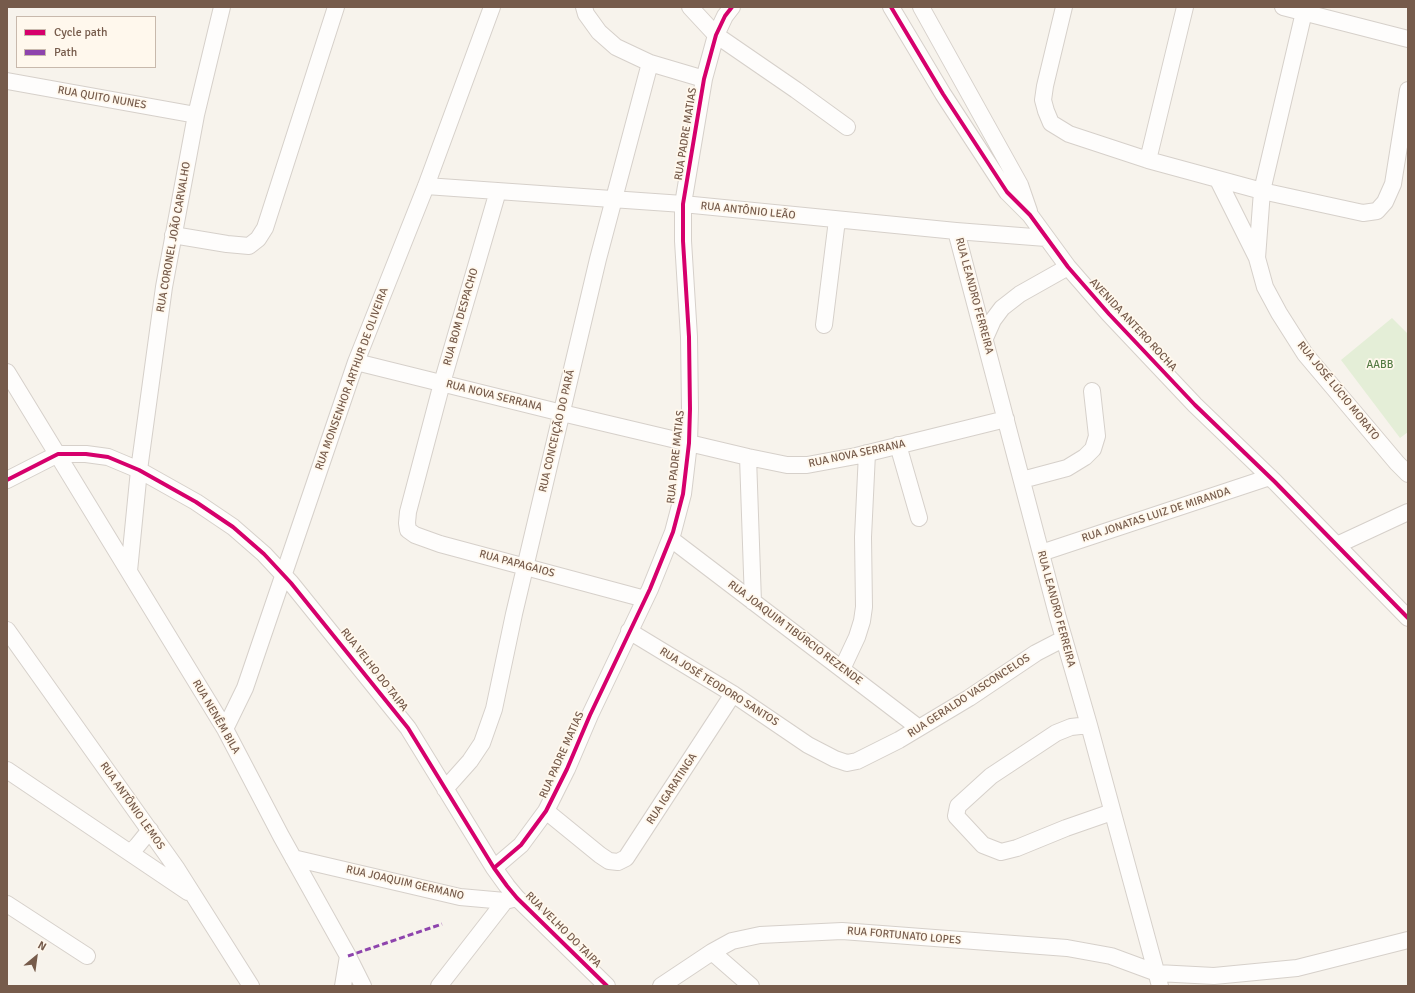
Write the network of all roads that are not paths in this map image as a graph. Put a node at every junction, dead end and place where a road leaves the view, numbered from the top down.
1 (222, 7) edge
2 (336, 7) edge
3 (492, 7) edge
4 (584, 7) edge
5 (690, 7) edge
6 (732, 7) edge
7 (891, 7) edge
8 (921, 7) edge
9 (1064, 7) edge
10 (1185, 7) edge
11 (1283, 7) edge
12 (1304, 12) junction
13 (716, 36) junction
14 (1408, 39) edge
15 (650, 63) junction
16 (704, 79) junction
17 (7, 81) edge
18 (1408, 90) edge
19 (196, 115) junction
20 (847, 126) dead end
21 (1148, 160) junction
22 (1218, 180) junction
23 (426, 186) junction
24 (498, 191) junction
25 (1262, 191) junction
26 (614, 199) junction
27 (683, 204) junction
28 (1030, 215) junction
29 (837, 220) junction
30 (956, 231) junction
31 (173, 235) junction
32 (1046, 238) junction
33 (1257, 258) junction
34 (1068, 267) junction
35 (824, 325) dead end
36 (985, 338) junction
37 (356, 362) junction
38 (7, 372) edge
39 (442, 383) junction
40 (1092, 391) dead end
41 (562, 413) junction
42 (1006, 419) junction
43 (689, 443) junction
44 (898, 445) junction
45 (867, 453) junction
46 (58, 454) junction
47 (748, 457) junction
48 (1404, 465) edge
49 (139, 470) junction
50 (1270, 477) junction
51 (7, 480) edge
52 (1022, 480) junction
53 (408, 512) joint
54 (1408, 512) edge
55 (919, 518) dead end
56 (671, 539) junction
57 (1337, 545) junction
58 (1041, 553) junction
59 (525, 567) junction
60 (129, 571) junction
61 (283, 574) junction
62 (645, 599) junction
63 (753, 602) junction
64 (1408, 618) edge
65 (7, 630) edge
66 (629, 631) junction
67 (1063, 639) junction
68 (842, 669) junction
69 (733, 694) junction
70 (1089, 725) junction
71 (919, 728) junction
72 (225, 729) junction
73 (808, 745) joint
74 (7, 770) edge
75 (445, 788) junction
76 (546, 811) junction
77 (1112, 812) junction
78 (150, 830) junction
79 (130, 853) junction
80 (293, 858) junction
81 (494, 868) junction
82 (193, 895) junction
83 (511, 900) junction
84 (7, 904) edge
85 (1408, 940) edge
86 (712, 952) junction
87 (88, 956) dead end
88 (348, 956) junction
89 (1158, 979) edge
90 (251, 986) edge
91 (344, 986) edge
92 (363, 986) edge
93 (439, 986) edge
94 (607, 986) edge
95 (661, 986) edge
96 (751, 986) edge

1 - 19 street, RUA CORONEL JOÃO CARVALHO
2 - 31 street
3 - 23 street, RUA MONSENHOR ARTHUR DE OLIVEIRA
4 - 15 street
5 - 13 street
6 - 13 street, RUA PADRE MATIAS
7 - 28 street, AVENIDA ANTERO ROCHA
8 - 28 street, AVENIDA ANTERO ROCHA
9 - 21 street
10 - 21 street
11 - 12 street
12 - 14 street
12 - 25 street, RUA JOSÉ LÚCIO MORATO
13 - 16 street, RUA PADRE MATIAS
13 - 20 street
15 - 16 street
15 - 26 street, RUA CONCEIÇÃO DO PARÁ
16 - 27 street, RUA PADRE MATIAS
17 - 19 street, RUA QUITO NUNES
18 - 25 street
19 - 31 street, RUA CORONEL JOÃO CARVALHO
21 - 22 street
22 - 25 street
22 - 33 street, RUA JOSÉ LÚCIO MORATO
23 - 24 street, RUA ANTÔNIO LEÃO
23 - 37 street, RUA MONSENHOR ARTHUR DE OLIVEIRA
24 - 26 street, RUA ANTÔNIO LEÃO
24 - 39 street, RUA BOM DESPACHO
25 - 33 street, RUA JOSÉ LÚCIO MORATO
26 - 27 street, RUA ANTÔNIO LEÃO
26 - 41 street, RUA CONCEIÇÃO DO PARÁ
27 - 29 street, RUA ANTÔNIO LEÃO
27 - 43 street, RUA PADRE MATIAS
28 - 32 street, AVENIDA ANTERO ROCHA
29 - 30 street, RUA ANTÔNIO LEÃO
29 - 35 street
30 - 32 street, RUA ANTÔNIO LEÃO
30 - 36 street, RUA LEANDRO FERREIRA
31 - 49 street, RUA CORONEL JOÃO CARVALHO
32 - 34 street, AVENIDA ANTERO ROCHA
33 - 48 street, RUA JOSÉ LÚCIO MORATO
34 - 36 street
34 - 50 street, AVENIDA ANTERO ROCHA
36 - 42 street, RUA LEANDRO FERREIRA
37 - 39 street, RUA NOVA SERRANA
37 - 61 street, RUA MONSENHOR ARTHUR DE OLIVEIRA
38 - 46 street, RUA NENÊM BILA
39 - 41 street, RUA NOVA SERRANA
39 - 53 street, RUA BOM DESPACHO
40 - 52 street
41 - 43 street, RUA NOVA SERRANA
41 - 59 street, RUA CONCEIÇÃO DO PARÁ
42 - 44 street, RUA NOVA SERRANA
42 - 52 street, RUA LEANDRO FERREIRA
43 - 47 street, RUA NOVA SERRANA
43 - 56 street, RUA PADRE MATIAS
44 - 45 street, RUA NOVA SERRANA
44 - 55 street
45 - 47 street, RUA NOVA SERRANA
45 - 68 street
46 - 49 street, RUA VELHO DO TAIPA
46 - 51 street
46 - 60 street, RUA NENÊM BILA
47 - 63 street
49 - 60 street, RUA CORONEL JOÃO CARVALHO
49 - 61 street, RUA VELHO DO TAIPA
50 - 57 street, AVENIDA ANTERO ROCHA
50 - 58 street, RUA JONATAS LUIZ DE MIRANDA
52 - 58 street, RUA LEANDRO FERREIRA
53 - 59 street, RUA PAPAGAIOS
54 - 57 street
56 - 62 street, RUA PADRE MATIAS
56 - 63 street, RUA JOAQUIM TIBÚRCIO REZENDE
57 - 64 street, AVENIDA ANTERO ROCHA
58 - 67 street, RUA LEANDRO FERREIRA
59 - 62 street, RUA PAPAGAIOS
59 - 75 street, RUA CONCEIÇÃO DO PARÁ
60 - 72 street, RUA NENÊM BILA
61 - 72 street, RUA MONSENHOR ARTHUR DE OLIVEIRA
61 - 75 street, RUA VELHO DO TAIPA
62 - 66 street, RUA PADRE MATIAS
63 - 68 street, RUA JOAQUIM TIBÚRCIO REZENDE
65 - 78 street, RUA ANTÔNIO LEMOS
66 - 69 street, RUA JOSÉ TEODORO SANTOS
66 - 76 street, RUA PADRE MATIAS
67 - 70 street, RUA LEANDRO FERREIRA
67 - 71 street, RUA GERALDO VASCONCELOS
68 - 71 street, RUA JOAQUIM TIBÚRCIO REZENDE
69 - 73 street, RUA JOSÉ TEODORO SANTOS
69 - 76 street, RUA IGARATINGA
70 - 77 street, RUA LEANDRO FERREIRA
70 - 77 street
71 - 73 street, RUA GERALDO VASCONCELOS
72 - 80 street, RUA NENÊM BILA
74 - 79 street
75 - 81 street, RUA VELHO DO TAIPA
76 - 81 street, RUA PADRE MATIAS
77 - 89 street, RUA LEANDRO FERREIRA
78 - 79 street
78 - 82 street, RUA ANTÔNIO LEMOS
79 - 82 street
80 - 83 street, RUA JOAQUIM GERMANO
80 - 88 street, RUA NENÊM BILA
81 - 83 street, RUA VELHO DO TAIPA
82 - 90 street, RUA ANTÔNIO LEMOS
83 - 93 street
83 - 94 street, RUA VELHO DO TAIPA
84 - 87 street
85 - 89 street, RUA FORTUNATO LOPES
86 - 89 street, RUA FORTUNATO LOPES
86 - 95 street, RUA FORTUNATO LOPES
86 - 96 street
88 - 91 street
88 - 92 street, RUA NENÊM BILA

